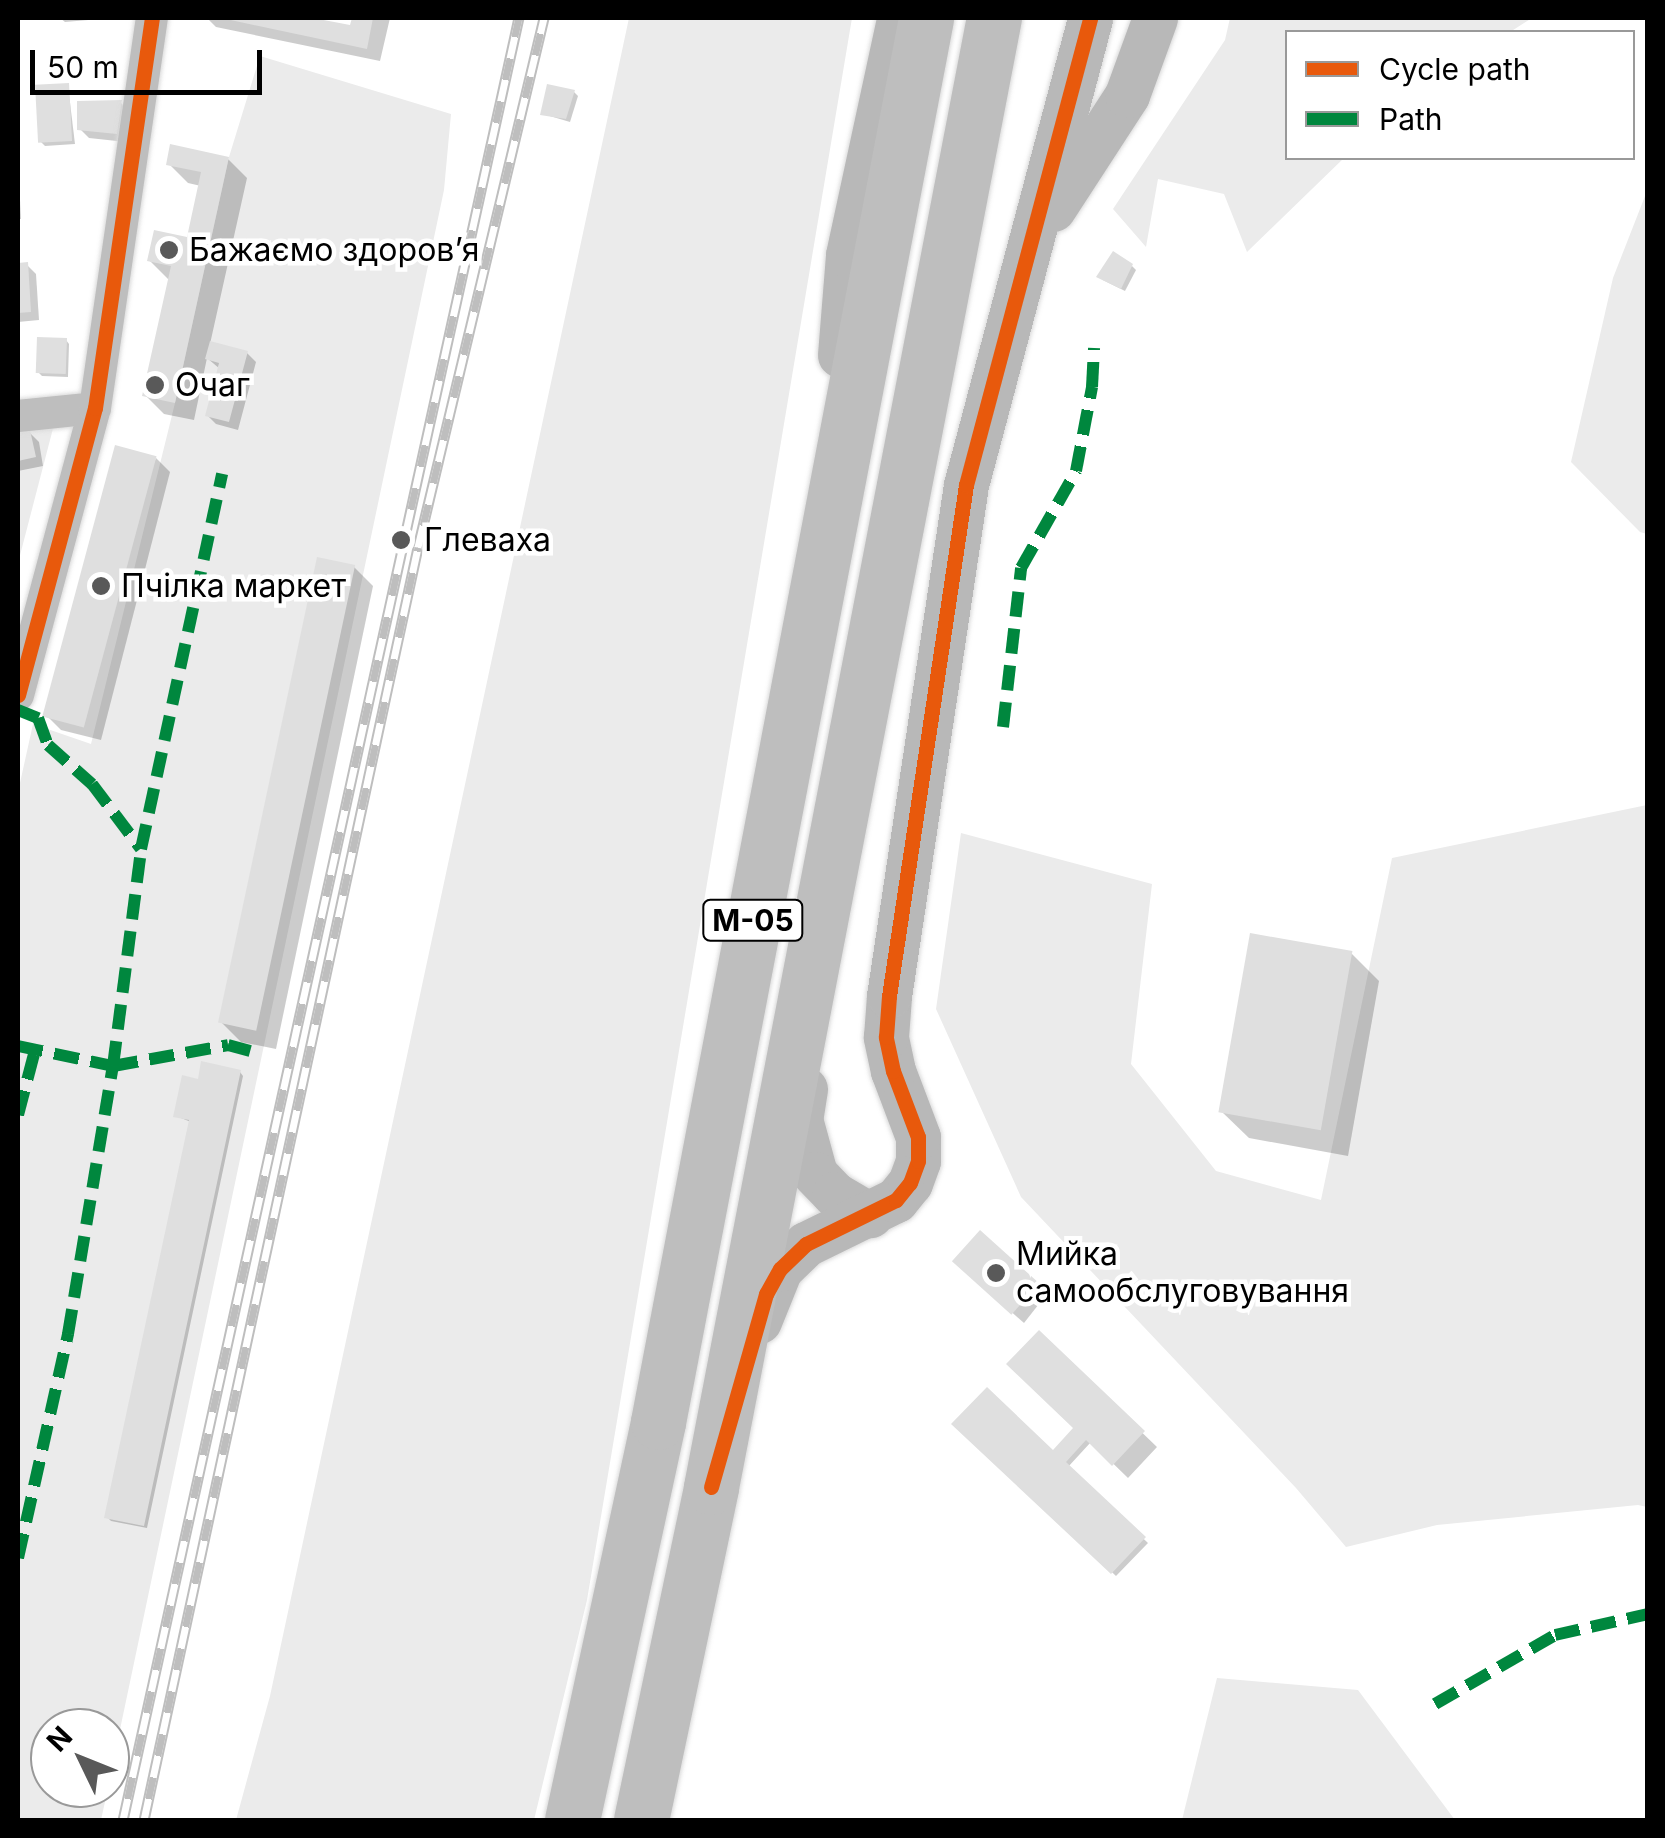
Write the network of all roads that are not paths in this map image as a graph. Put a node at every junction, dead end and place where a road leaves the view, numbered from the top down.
1 (152, 18) edge
2 (900, 18) edge
3 (926, 18) edge
4 (994, 18) edge
5 (1090, 18) edge
6 (1155, 18) edge
7 (1032, 240) junction
8 (95, 408) junction
9 (18, 416) edge
10 (825, 533) junction
11 (18, 695) edge
12 (813, 960) junction
13 (870, 1215) junction
14 (712, 1486) junction
15 (658, 1746) junction
16 (572, 1820) edge
17 (641, 1820) edge
18 (657, 1820) edge

1 - 8 street
2 - 10 street
3 - 10 highway, М-05
4 - 12 highway, М-05
5 - 7 street
6 - 7 street
7 - 13 street
8 - 9 street
8 - 11 street
10 - 16 highway, М-05
12 - 13 street
12 - 14 highway, М-05
13 - 14 street
14 - 15 highway, М-05
15 - 17 highway, М-05
15 - 18 highway

